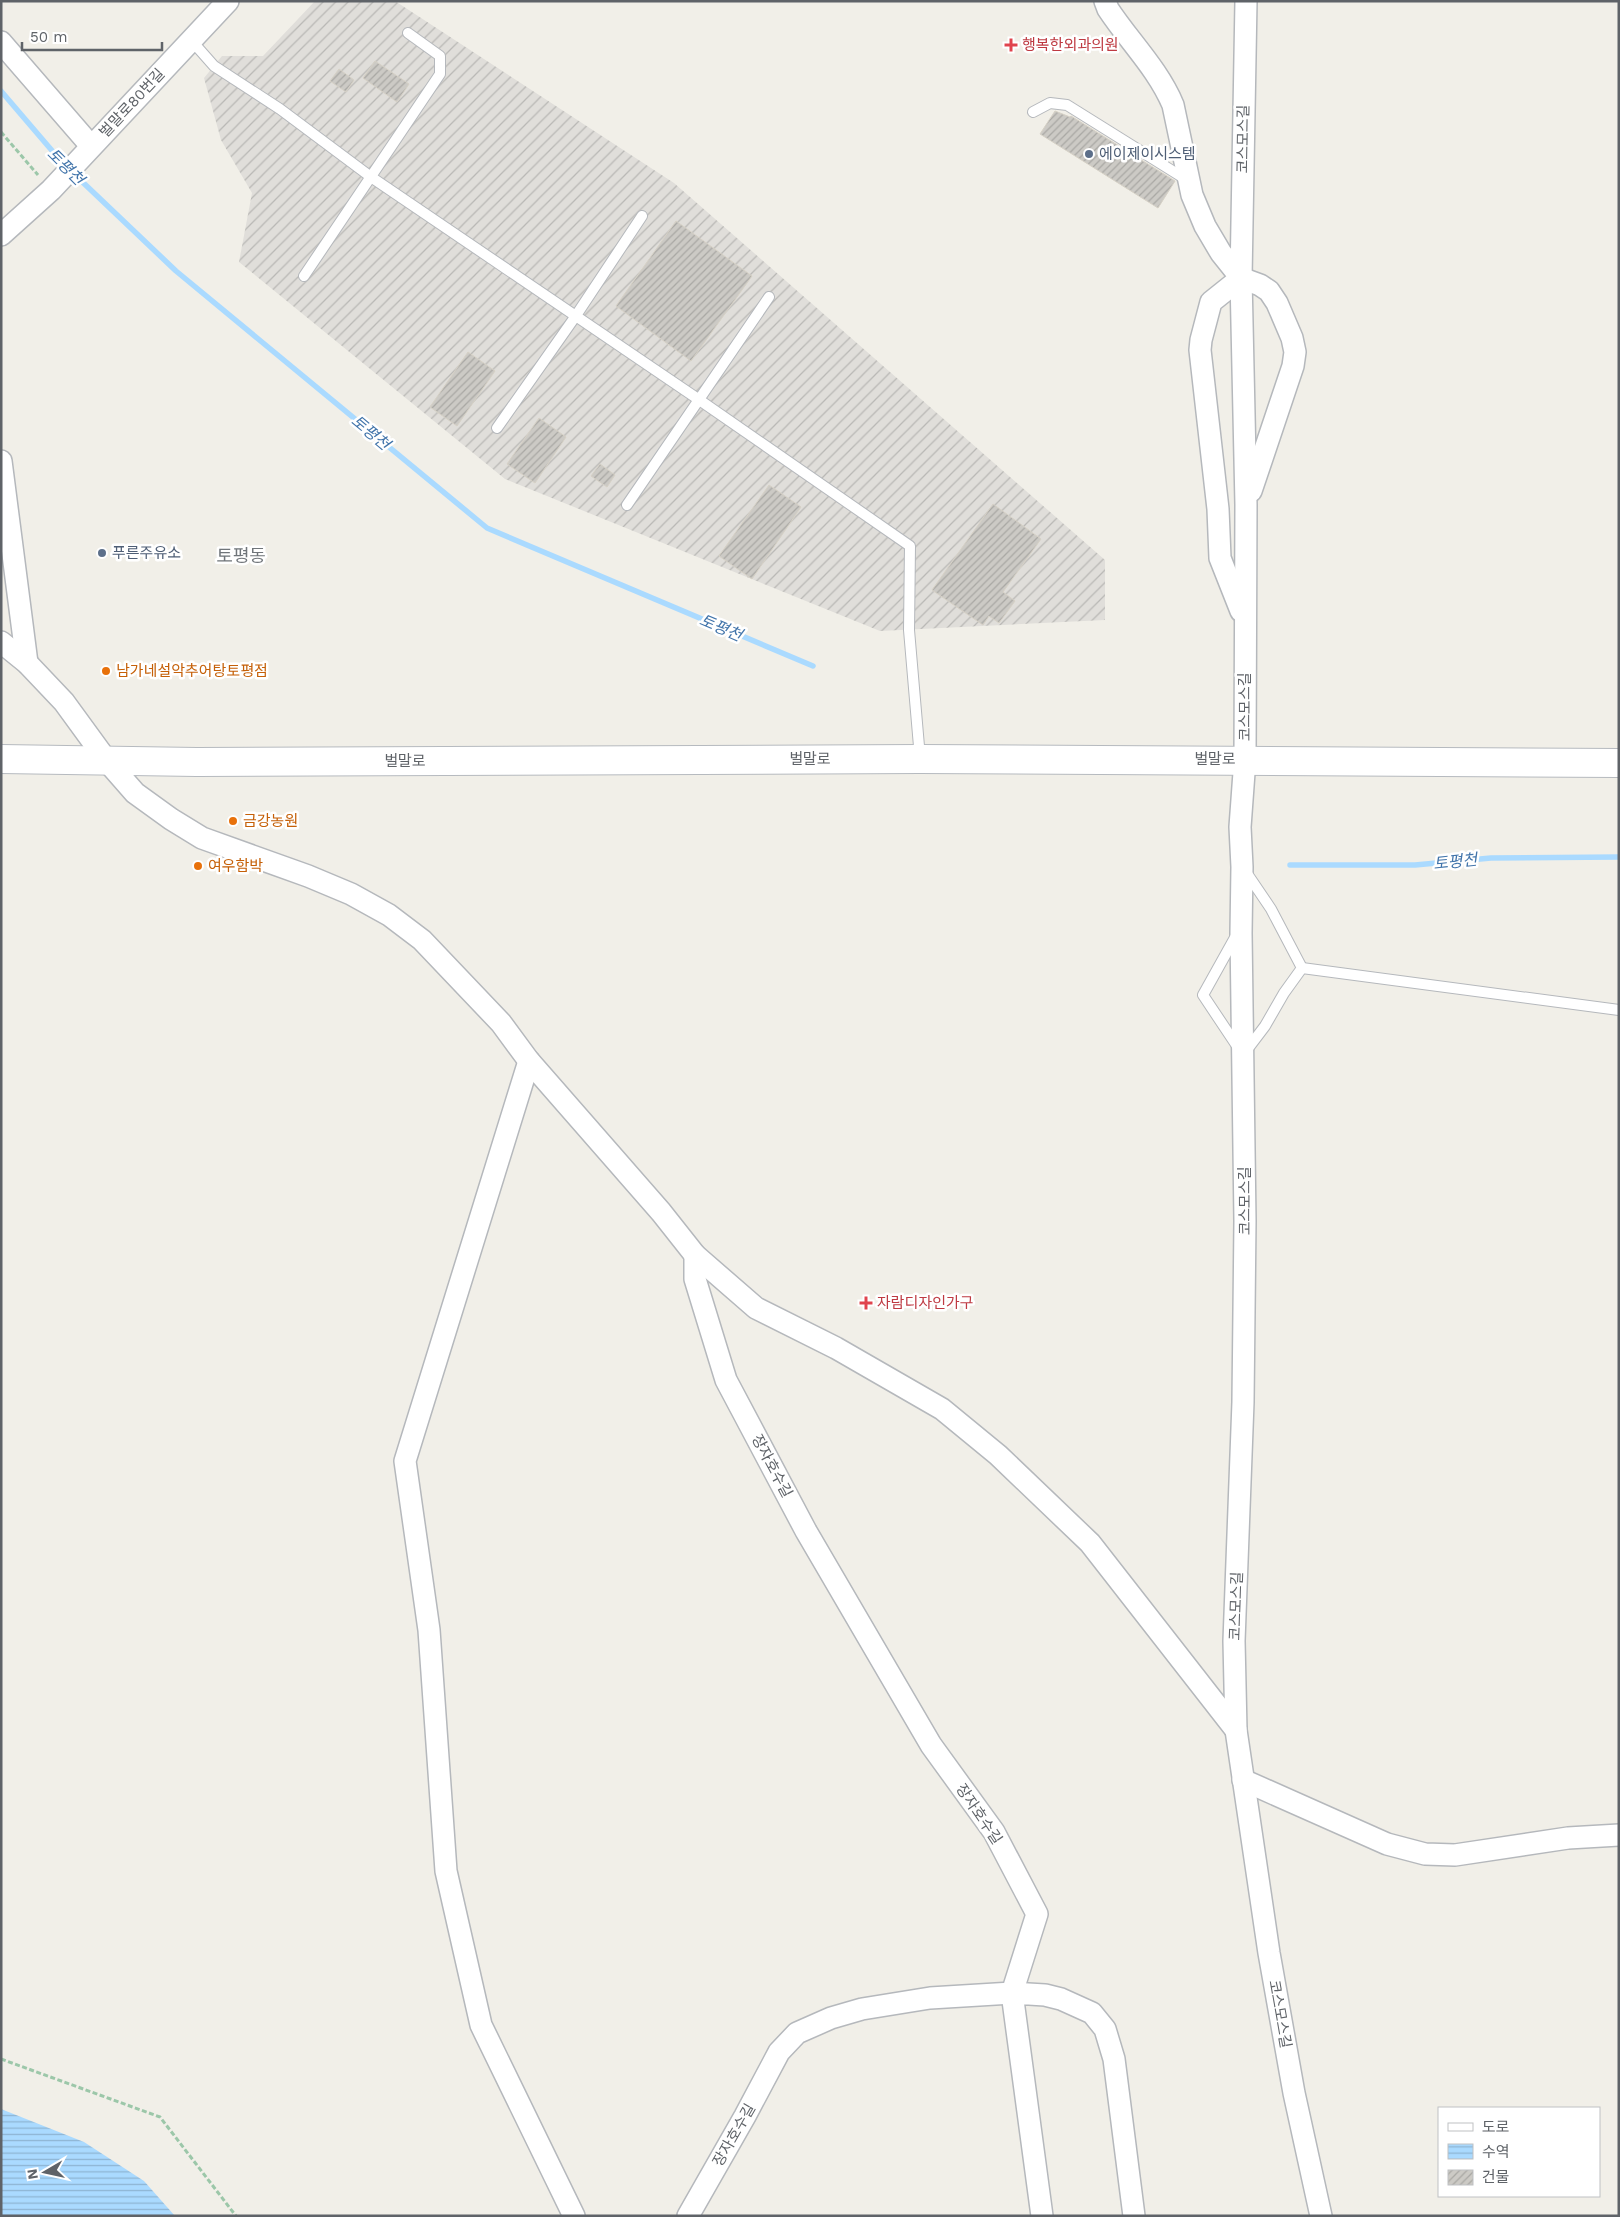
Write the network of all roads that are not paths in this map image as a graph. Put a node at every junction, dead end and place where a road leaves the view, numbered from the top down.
1 (228, 1) edge
2 (1105, 1) edge
3 (1246, 1) edge
4 (408, 33) dead end
5 (191, 40) junction
6 (1, 42) edge
7 (1032, 112) dead end
8 (92, 146) junction
9 (371, 177) junction
10 (1190, 182) junction
11 (642, 216) dead end
12 (1, 235) edge
13 (304, 276) dead end
14 (1241, 278) junction
15 (769, 297) dead end
16 (575, 317) junction
17 (698, 399) junction
18 (497, 428) dead end
19 (1, 461) edge
20 (626, 505) dead end
21 (1246, 505) junction
22 (1246, 622) junction
23 (1, 642) edge
24 (27, 663) junction
25 (920, 758) junction
26 (1, 759) edge
27 (1245, 760) junction
28 (107, 761) junction
29 (1619, 762) edge
30 (1242, 867) junction
31 (1241, 926) junction
32 (1302, 968) junction
33 (1619, 1010) edge
34 (1243, 1055) junction
35 (528, 1061) junction
36 (695, 1254) junction
37 (1236, 1730) junction
38 (1243, 1780) junction
39 (1619, 1835) edge
40 (1012, 1993) junction
41 (574, 2216) edge
42 (688, 2216) edge
43 (1042, 2216) edge
44 (1134, 2216) edge
45 (1321, 2216) edge

1 - 5 street, 벌말로80번길
2 - 10 street
3 - 14 street, 코스모스길
4 - 9 lane
5 - 8 street, 벌말로80번길
5 - 9 lane
6 - 8 street
7 - 10 lane
8 - 12 street, 벌말로80번길
9 - 13 lane
9 - 16 lane
10 - 14 street
11 - 16 lane
14 - 21 street, 코스모스길
14 - 21 street, 코스모스길
14 - 22 street, 코스모스길
15 - 17 lane
16 - 17 lane
16 - 18 lane
17 - 20 lane
17 - 25 lane
19 - 24 street
21 - 22 street, 코스모스길
22 - 27 street, 코스모스길
23 - 24 street
24 - 28 street
25 - 27 street, 벌말로
25 - 28 street, 벌말로
26 - 28 street, 벌말로
27 - 29 street, 벌말로
27 - 30 street, 코스모스길
28 - 35 street
30 - 31 street, 코스모스길
30 - 32 lane
31 - 34 street, 코스모스길
31 - 34 lane
32 - 33 lane
32 - 34 lane
34 - 37 street, 코스모스길
35 - 36 street
35 - 41 street
36 - 37 street
36 - 40 street, 장자호수길
37 - 38 street, 코스모스길
38 - 39 street
38 - 45 street, 코스모스길
40 - 42 street, 장자호수길
40 - 43 street
40 - 44 street

